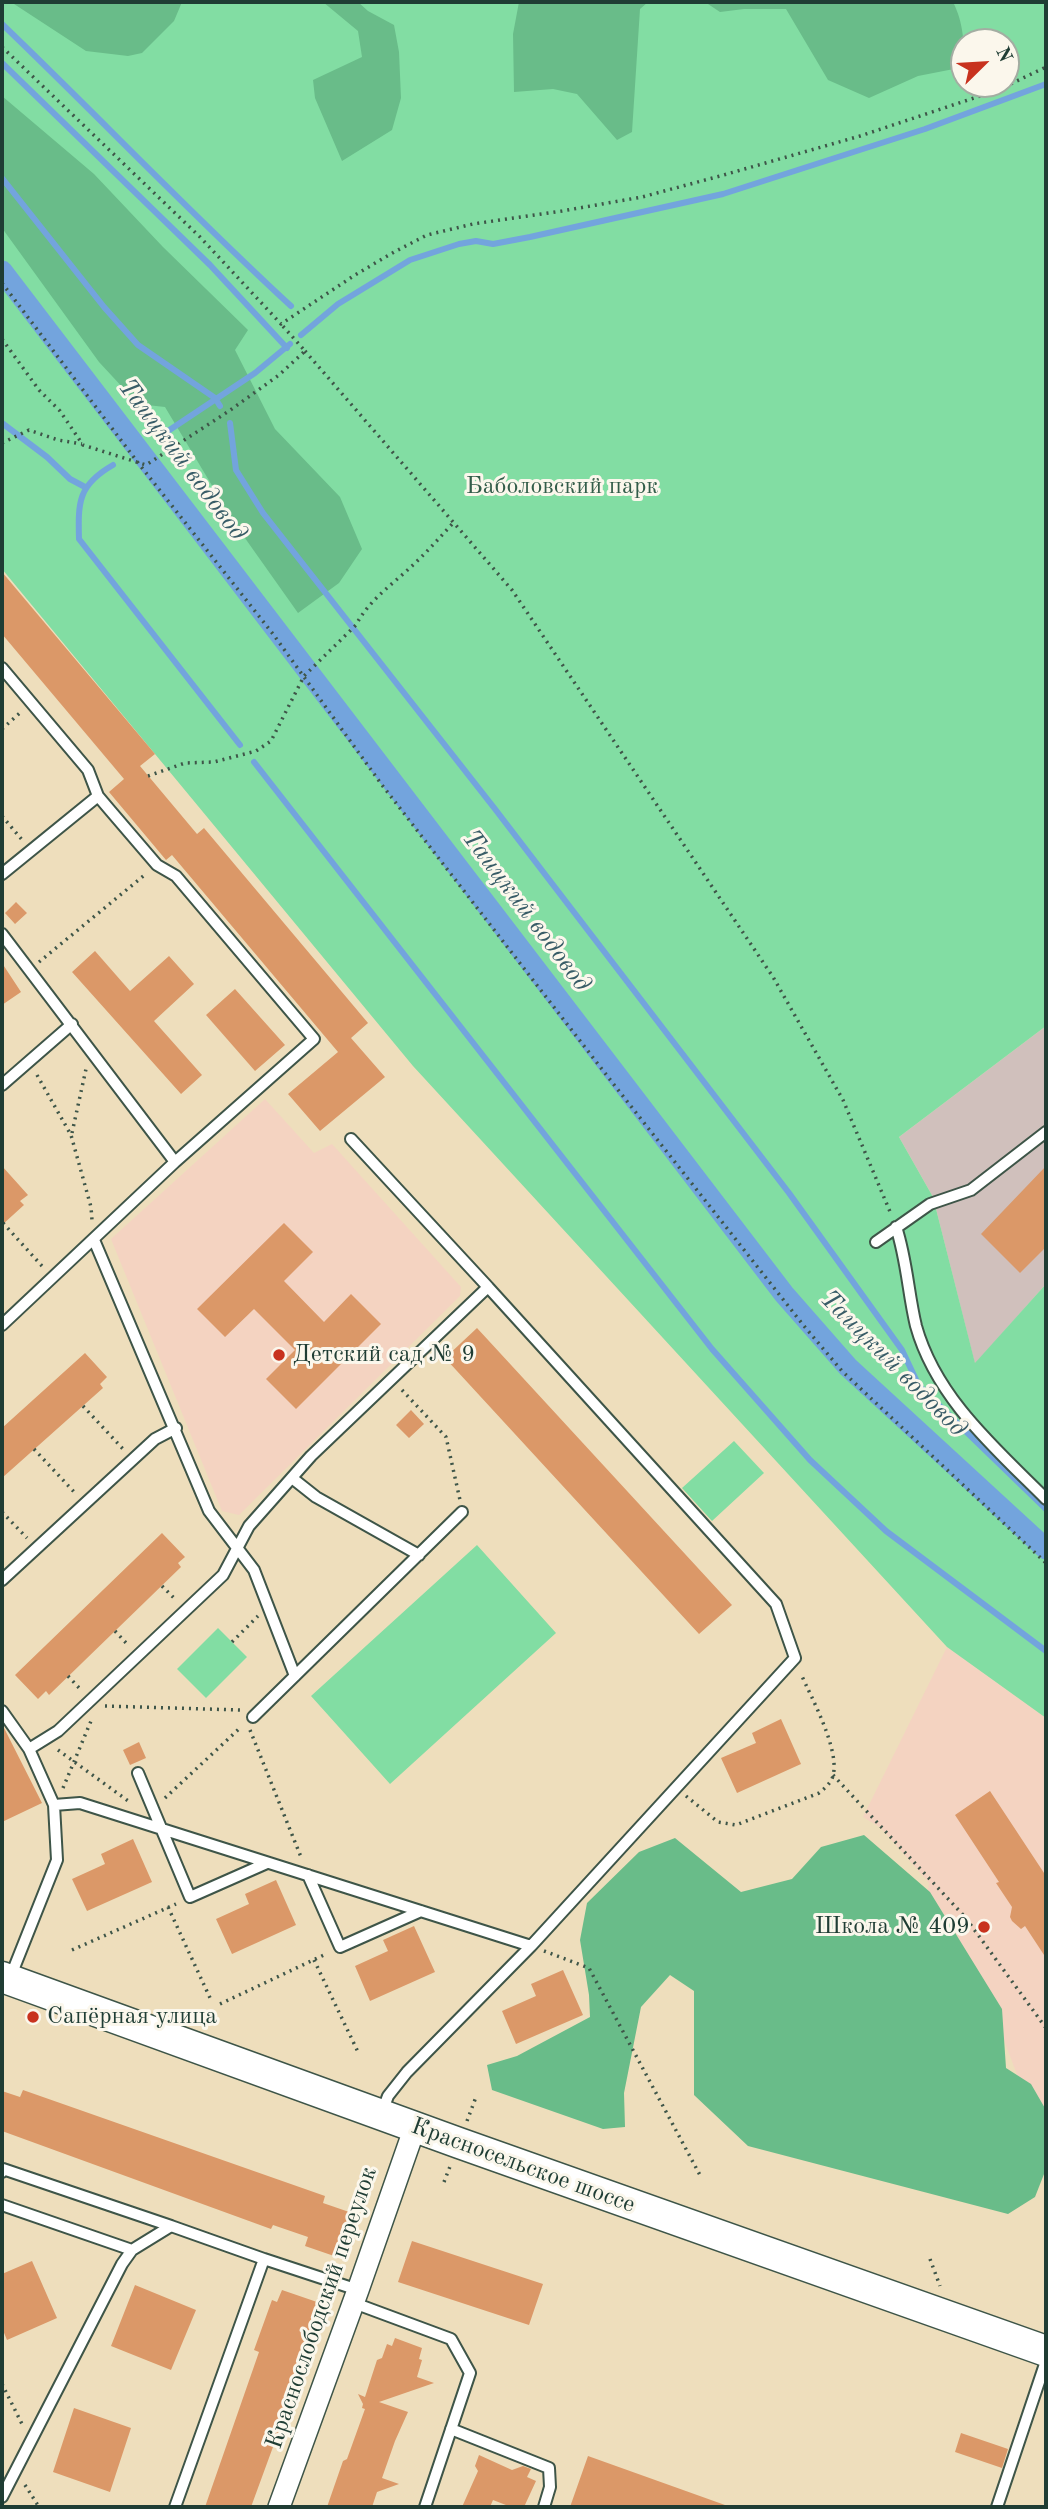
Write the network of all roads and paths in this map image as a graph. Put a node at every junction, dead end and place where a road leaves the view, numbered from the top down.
1 (2, 47) edge
2 (1046, 67) edge
3 (2, 283) edge
4 (281, 324) junction
5 (2, 339) edge
6 (306, 351) junction
7 (2, 443) edge
8 (83, 444) junction
9 (139, 464) junction
10 (455, 521) junction
11 (2, 668) edge
12 (304, 676) junction
13 (29, 706) dead end
14 (2, 729) edge
15 (148, 776) dead end
16 (98, 796) junction
17 (2, 816) edge
18 (29, 847) dead end
19 (157, 865) junction
20 (2, 874) edge
21 (2, 934) edge
22 (30, 970) junction
23 (72, 1024) junction
24 (87, 1065) dead end
25 (35, 1073) dead end
26 (2, 1085) edge
27 (1046, 1132) edge
28 (71, 1135) junction
29 (351, 1139) dead end
30 (175, 1162) junction
31 (93, 1221) dead end
32 (4, 1223) edge
33 (896, 1227) junction
34 (94, 1240) junction
35 (876, 1242) dead end
36 (53, 1278) junction
37 (488, 1287) junction
38 (2, 1325) edge
39 (391, 1380) junction
40 (83, 1406) dead end
41 (176, 1428) junction
42 (34, 1449) dead end
43 (133, 1460) junction
44 (292, 1478) junction
45 (1046, 1499) edge
46 (85, 1504) junction
47 (2, 1512) edge
48 (462, 1512) joint
49 (237, 1548) junction
50 (36, 1549) junction
51 (419, 1555) junction
52 (1046, 1563) edge
53 (2, 1580) edge
54 (268, 1606) junction
55 (232, 1642) dead end
56 (795, 1658) junction
57 (295, 1676) junction
58 (98, 1706) dead end
59 (242, 1710) dead end
60 (2, 1711) edge
61 (93, 1717) dead end
62 (253, 1717) dead end
63 (29, 1749) junction
64 (57, 1749) dead end
65 (74, 1762) junction
66 (138, 1773) dead end
67 (833, 1775) junction
68 (676, 1788) junction
69 (61, 1792) dead end
70 (163, 1799) dead end
71 (54, 1805) junction
72 (136, 1806) dead end
73 (162, 1829) junction
74 (302, 1859) dead end
75 (267, 1863) junction
76 (308, 1875) junction
77 (190, 1897) junction
78 (168, 1907) junction
79 (421, 1911) junction
80 (531, 1946) junction
81 (340, 1947) junction
82 (72, 1950) dead end
83 (314, 1960) junction
84 (6, 1978) edge
85 (211, 2000) dead end
86 (220, 2004) dead end
87 (1046, 2028) edge
88 (359, 2054) dead end
89 (476, 2096) dead end
90 (381, 2115) junction
91 (415, 2127) junction
92 (465, 2127) dead end
93 (453, 2159) dead end
94 (2, 2172) edge
95 (701, 2177) dead end
96 (444, 2182) dead end
97 (2, 2205) edge
98 (171, 2226) junction
99 (132, 2250) junction
100 (264, 2259) junction
101 (930, 2259) dead end
102 (940, 2287) dead end
103 (356, 2297) junction
104 (1046, 2351) edge
105 (1046, 2361) edge
106 (2, 2384) edge
107 (451, 2429) junction
108 (30, 2442) junction
109 (22, 2480) dead end
110 (2, 2497) edge
111 (39, 2507) edge
112 (175, 2507) edge
113 (279, 2507) edge
114 (425, 2507) edge
115 (544, 2507) edge
116 (997, 2507) edge

1 - 4 path
2 - 4 path
3 - 9 path
4 - 6 path
5 - 8 path
6 - 9 path
6 - 10 path
7 - 8 path
8 - 9 path
9 - 12 path
10 - 12 path
10 - 33 path
11 - 16 lane
12 - 15 path
12 - 52 path
13 - 14 path
16 - 19 lane
16 - 20 lane
17 - 18 path
19 - 22 path
19 - 30 lane
21 - 22 lane
22 - 23 lane
23 - 26 lane
23 - 30 lane
24 - 28 path
25 - 28 path
27 - 33 lane
28 - 31 path
29 - 37 lane
30 - 34 lane
32 - 36 path
33 - 35 lane
33 - 45 lane
34 - 36 lane
34 - 41 lane
36 - 38 lane
37 - 39 lane
37 - 56 lane
39 - 44 lane
39 - 48 path
40 - 43 path
41 - 43 lane
41 - 49 lane
42 - 46 path
43 - 46 lane
44 - 49 lane
44 - 51 lane
46 - 50 lane
47 - 50 path
48 - 51 lane
49 - 54 lane
49 - 63 lane
50 - 53 lane
51 - 57 lane
54 - 55 path
54 - 57 lane
56 - 67 path
56 - 68 lane
57 - 62 lane
58 - 59 path
60 - 63 lane
61 - 65 path
63 - 71 lane
64 - 65 path
65 - 69 path
65 - 72 path
66 - 73 lane
67 - 68 path
67 - 87 path
68 - 80 lane
70 - 74 path
71 - 73 lane
71 - 84 lane
73 - 75 lane
73 - 77 lane
75 - 76 lane
75 - 77 lane
76 - 79 lane
76 - 81 lane
77 - 78 path
78 - 82 path
78 - 85 path
79 - 80 lane
79 - 81 lane
80 - 90 lane
80 - 95 path
81 - 83 path
83 - 86 path
83 - 88 path
84 - 90 main road, Красносельское шоссе
89 - 92 path
90 - 91 main road, Красносельское шоссе
91 - 103 street, Краснослободский переулок
91 - 104 main road, Красносельское шоссе
93 - 96 path
94 - 98 lane
97 - 99 lane
98 - 99 lane
98 - 100 lane
99 - 108 lane
100 - 103 lane
100 - 112 lane
101 - 102 path
103 - 107 lane
103 - 113 street, Краснослободский переулок
105 - 116 lane
106 - 108 path
107 - 114 lane
107 - 115 lane
108 - 110 lane
109 - 111 path

